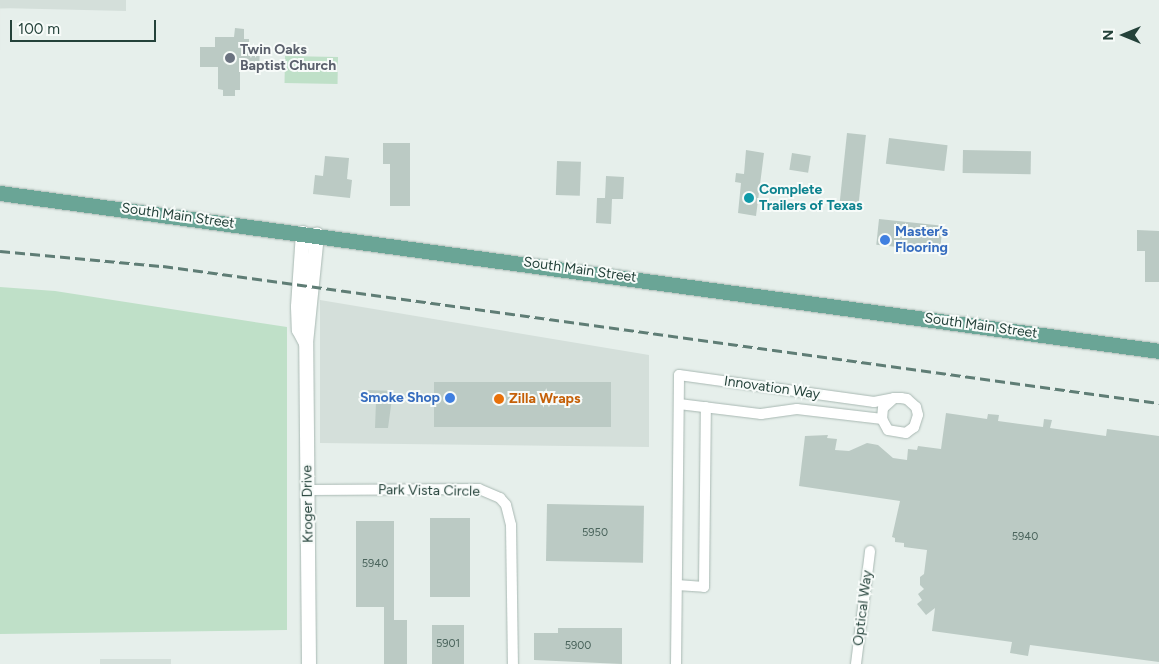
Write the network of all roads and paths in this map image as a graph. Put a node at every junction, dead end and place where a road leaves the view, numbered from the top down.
1 (0, 193) edge
2 (310, 234) junction
3 (1159, 351) edge
4 (894, 398) junction
5 (679, 404) junction
6 (706, 407) junction
7 (882, 419) junction
8 (308, 490) junction
9 (870, 551) dead end
10 (677, 585) junction
11 (309, 664) edge
12 (513, 664) edge
13 (676, 664) edge
14 (856, 664) edge

1 - 2 main road, South Main Street
2 - 3 main road, South Main Street
2 - 8 main road, Kroger Drive
4 - 5 street, Innovation Way
4 - 7 street
4 - 7 street
5 - 6 street, Innovation Way
5 - 10 street, Innovation Way
6 - 7 street, Innovation Way
6 - 10 street
8 - 11 main road, Kroger Drive
8 - 12 street, Park Vista Circle
9 - 14 street, Optical Way
10 - 13 street, Innovation Way

